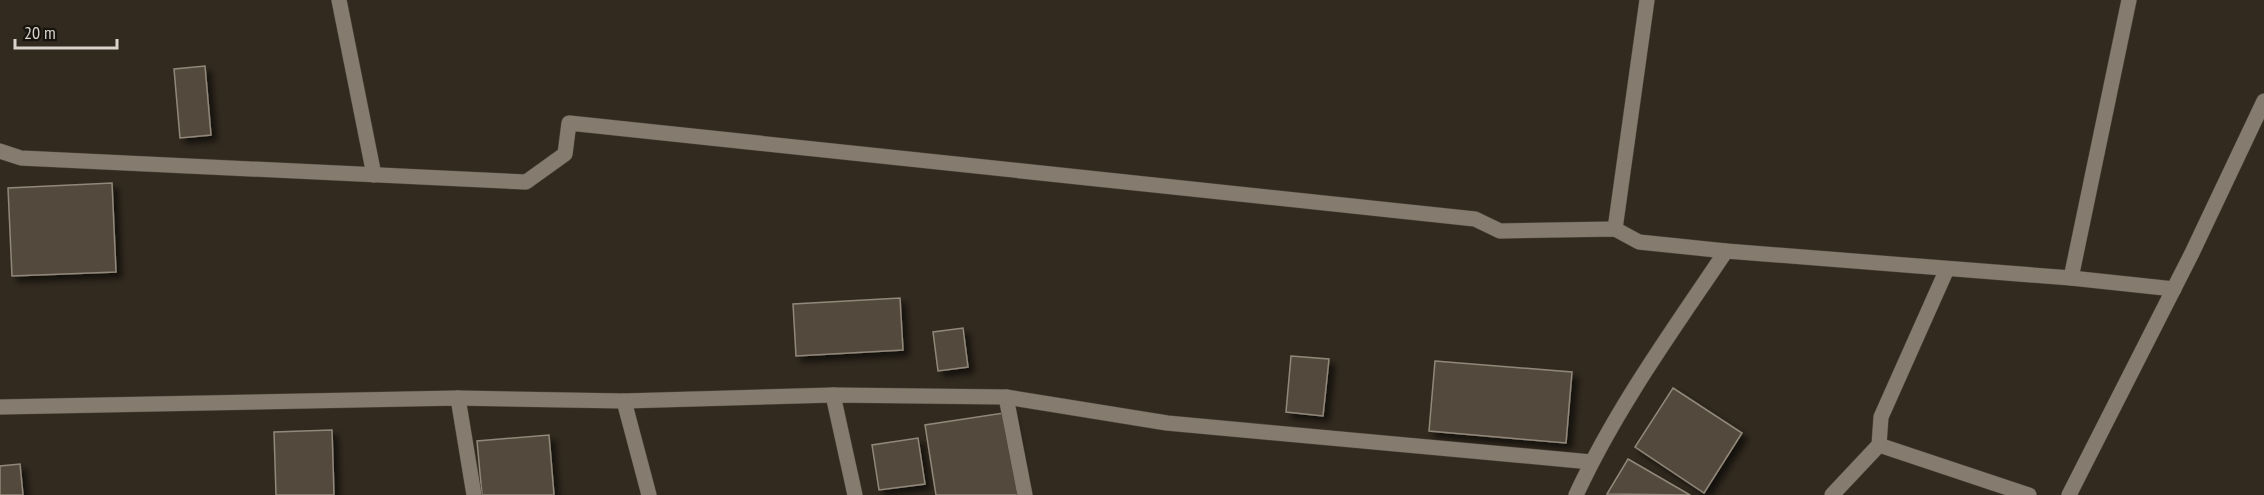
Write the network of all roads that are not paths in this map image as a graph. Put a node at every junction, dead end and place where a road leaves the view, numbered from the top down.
1 (339, 0) edge
2 (1647, 0) edge
3 (2129, 0) edge
4 (2264, 101) edge
5 (0, 151) edge
6 (374, 175) junction
7 (1615, 229) junction
8 (1726, 251) junction
9 (1947, 269) junction
10 (2071, 278) junction
11 (2174, 289) junction
12 (832, 395) junction
13 (1006, 397) junction
14 (458, 398) junction
15 (624, 401) junction
16 (0, 407) edge
17 (1879, 445) junction
18 (1591, 462) junction
19 (474, 495) edge
20 (649, 495) edge
21 (855, 495) edge
22 (1025, 495) edge
23 (1575, 495) edge
24 (1832, 495) edge
25 (2029, 495) edge
26 (2069, 495) edge

1 - 6 street
2 - 7 street
3 - 10 street
4 - 11 street
5 - 6 street
6 - 7 street
7 - 8 street
8 - 9 street
8 - 18 street
9 - 10 street
9 - 17 street
10 - 11 street
11 - 26 street
12 - 13 street
12 - 15 street
12 - 21 street
13 - 18 street
13 - 22 street
14 - 15 street
14 - 16 street
14 - 19 street
15 - 20 street
17 - 24 street
17 - 25 street
18 - 23 street

